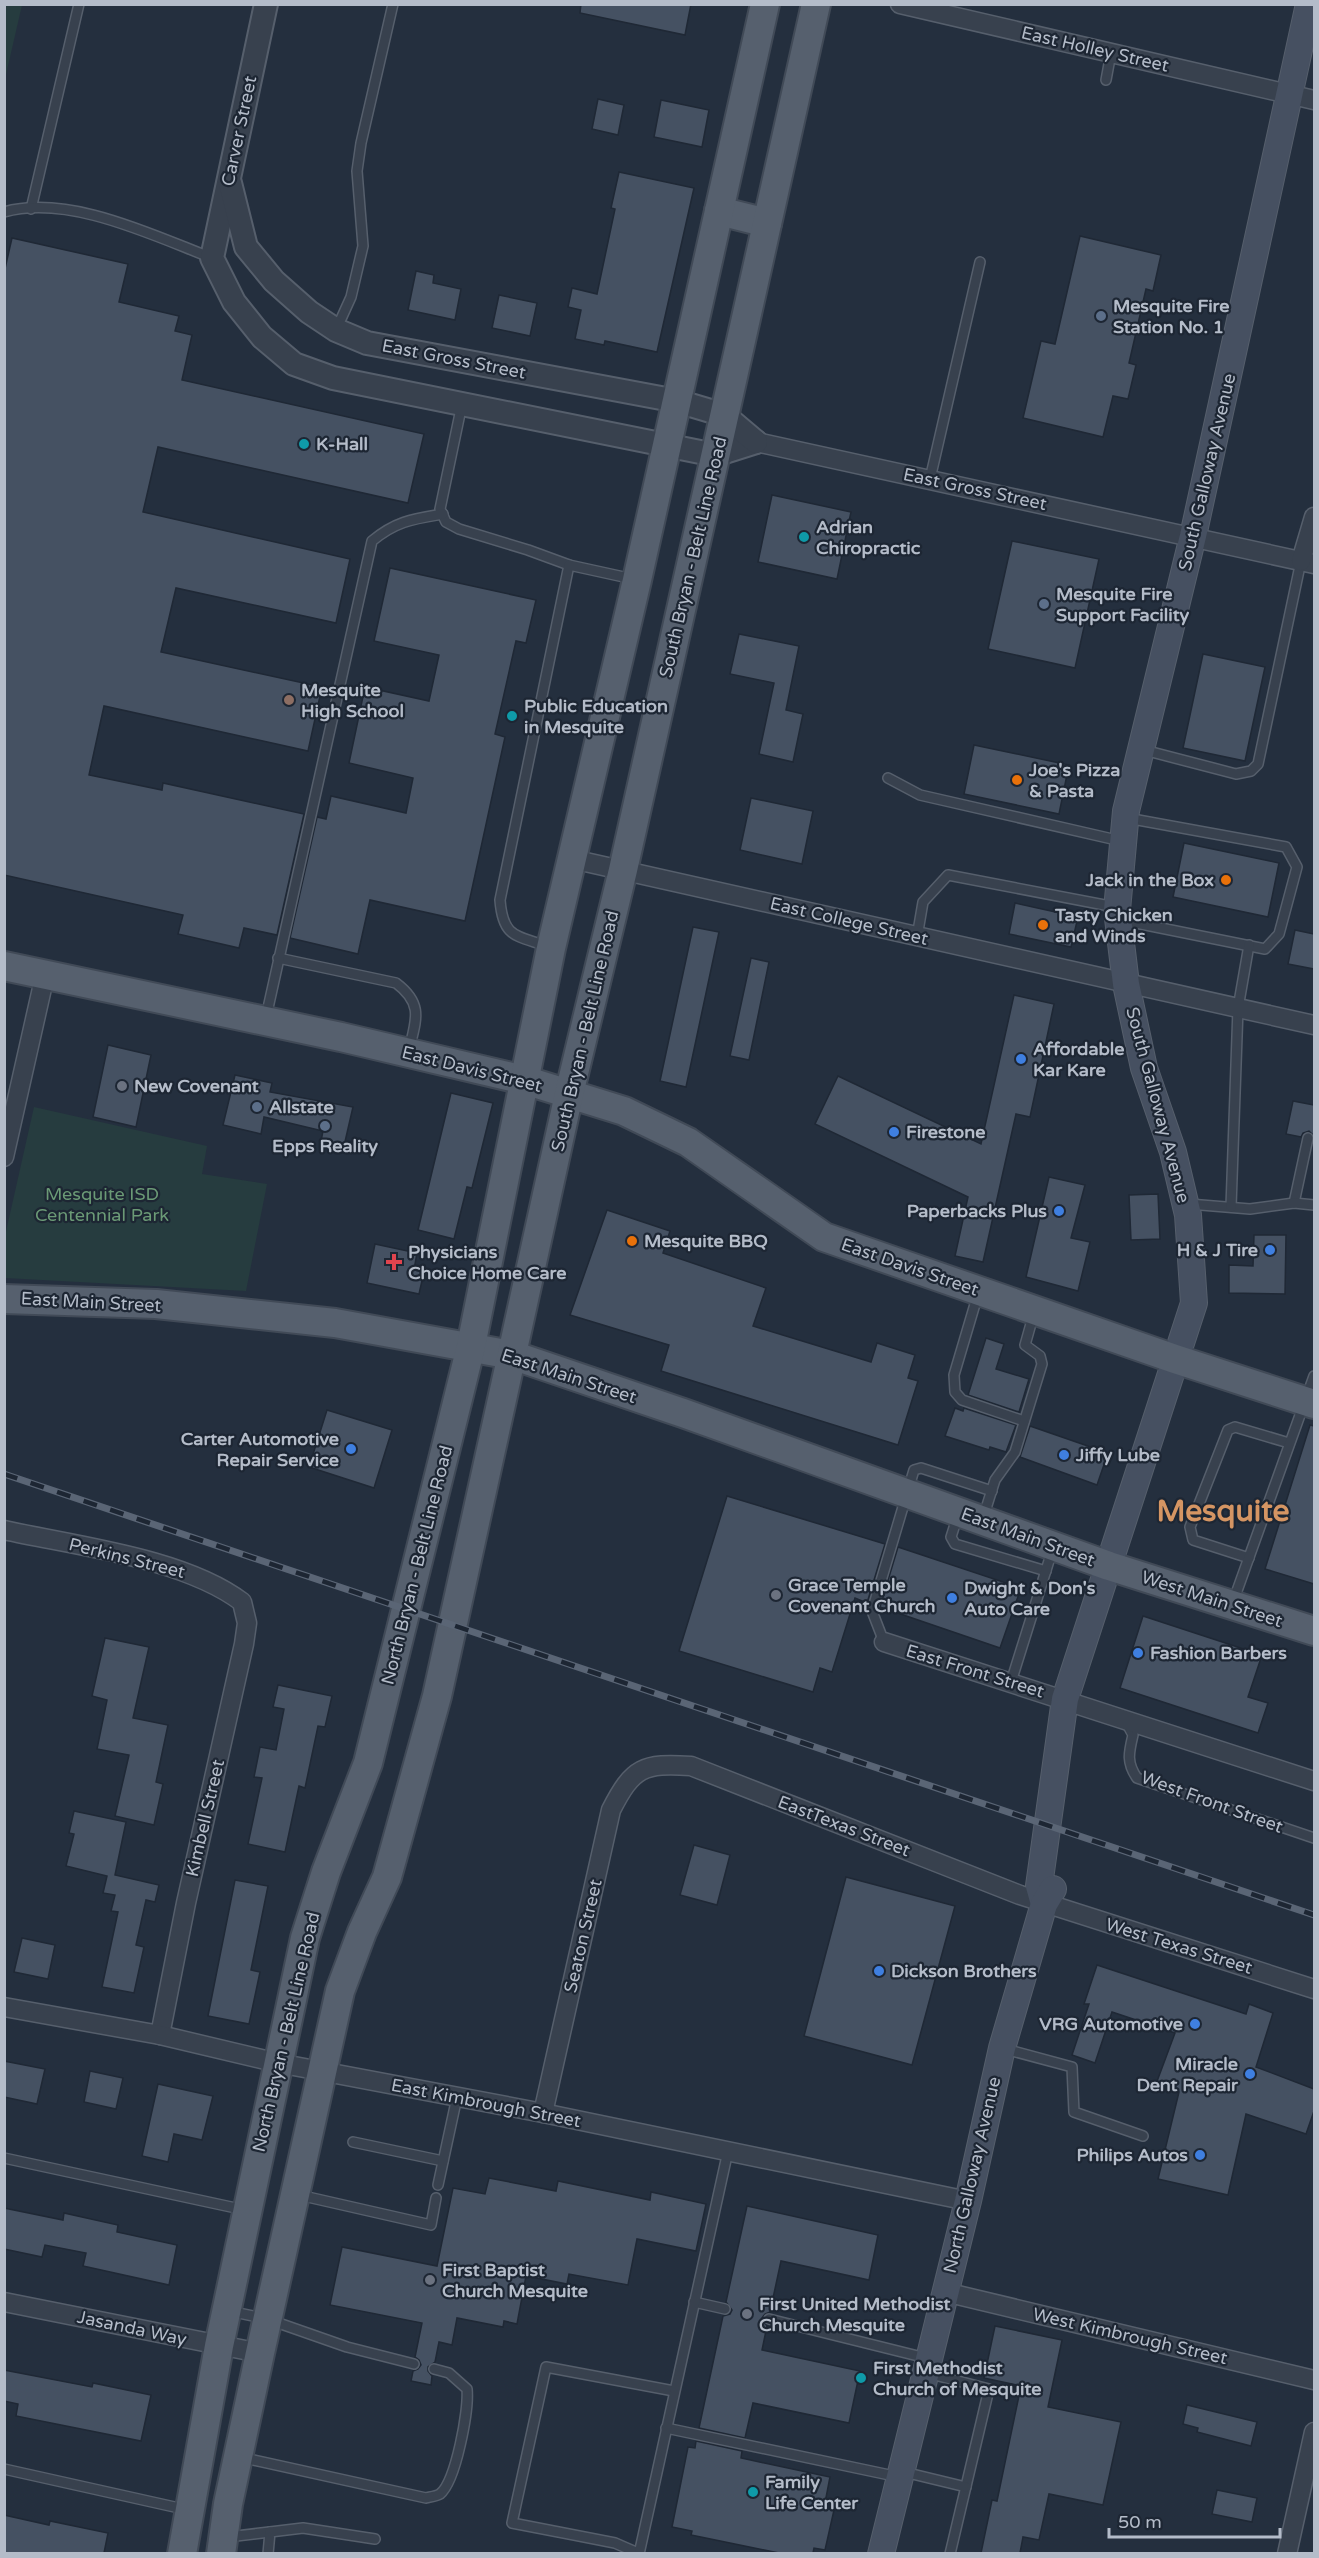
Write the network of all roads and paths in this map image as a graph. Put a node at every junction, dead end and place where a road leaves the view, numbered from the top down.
1 (79, 4) edge
2 (266, 4) edge
3 (393, 4) edge
4 (765, 4) edge
5 (816, 4) edge
6 (900, 4) edge
7 (1309, 4) edge
8 (1111, 53) junction
9 (1106, 80) dead end
10 (1302, 97) edge
11 (229, 176) junction
12 (30, 209) junction
13 (719, 211) junction
14 (4, 212) edge
15 (767, 223) junction
16 (212, 258) junction
17 (980, 262) dead end
18 (336, 330) junction
19 (677, 401) junction
20 (462, 403) junction
21 (724, 415) junction
22 (756, 442) junction
23 (668, 444) junction
24 (715, 455) junction
25 (930, 479) junction
26 (443, 514) junction
27 (1314, 517) edge
28 (1193, 536) junction
29 (1308, 563) edge
30 (569, 565) junction
31 (637, 580) junction
32 (1141, 749) junction
33 (888, 778) dead end
34 (1124, 830) junction
35 (572, 859) junction
36 (623, 870) junction
37 (1118, 913) junction
38 (917, 936) junction
39 (1249, 945) junction
40 (551, 948) junction
41 (278, 958) junction
42 (4, 966) edge
43 (45, 975) junction
44 (1126, 984) junction
45 (1238, 1008) junction
46 (265, 1021) junction
47 (1314, 1024) edge
48 (408, 1053) junction
49 (524, 1080) junction
50 (569, 1094) junction
51 (1308, 1138) dead end
52 (4, 1157) edge
53 (1294, 1203) junction
54 (1185, 1204) junction
55 (1314, 1205) edge
56 (1231, 1207) junction
57 (979, 1291) junction
58 (4, 1299) edge
59 (1034, 1311) junction
60 (471, 1346) junction
61 (512, 1355) junction
62 (1175, 1359) junction
63 (1311, 1394) edge
64 (1024, 1420) junction
65 (1290, 1443) junction
66 (992, 1491) junction
67 (905, 1494) junction
68 (970, 1516) junction
69 (4, 1530) edge
70 (1249, 1558) junction
71 (1050, 1559) junction
72 (1109, 1566) junction
73 (242, 1602) joint
74 (1232, 1606) junction
75 (1314, 1631) edge
76 (884, 1642) joint
77 (1011, 1682) junction
78 (1065, 1699) junction
79 (1123, 1718) junction
80 (641, 1768) joint
81 (1314, 1781) edge
82 (1314, 1838) edge
83 (1044, 1904) junction
84 (1314, 1989) edge
85 (4, 2007) edge
86 (160, 2035) junction
87 (1002, 2048) junction
88 (278, 2063) junction
89 (322, 2072) junction
90 (457, 2097) junction
91 (543, 2113) junction
92 (1143, 2136) dead end
93 (353, 2142) dead end
94 (728, 2151) junction
95 (4, 2158) edge
96 (443, 2161) junction
97 (438, 2185) dead end
98 (295, 2195) junction
99 (436, 2198) dead end
100 (968, 2201) junction
101 (247, 2210) junction
102 (945, 2292) junction
103 (4, 2302) edge
104 (694, 2302) junction
105 (725, 2309) dead end
106 (226, 2310) junction
107 (267, 2319) junction
108 (769, 2319) dead end
109 (219, 2346) junction
110 (260, 2353) junction
111 (414, 2364) dead end
112 (927, 2365) junction
113 (434, 2368) dead end
114 (1314, 2380) edge
115 (674, 2391) junction
116 (666, 2428) junction
117 (1314, 2432) edge
118 (238, 2457) junction
119 (4, 2469) edge
120 (900, 2474) junction
121 (966, 2487) junction
122 (190, 2510) junction
123 (270, 2532) junction
124 (375, 2539) dead end
125 (222, 2545) edge
126 (182, 2553) edge
127 (268, 2553) edge
128 (639, 2553) edge
129 (881, 2553) edge
130 (950, 2553) edge
131 (1287, 2553) edge

1 - 12 lane
2 - 11 street, Carver Street
3 - 18 lane
4 - 13 main road
5 - 15 main road, South Bryan - Belt Line Road
6 - 8 street, East Holley Street
7 - 10 main road, South Galloway Avenue
8 - 9 lane
8 - 10 street, East Holley Street
10 - 28 main road, South Galloway Avenue
11 - 16 street, Carver Street
11 - 18 street, East Gross Street
12 - 14 lane
12 - 16 lane
13 - 15 main road
13 - 19 main road
15 - 21 main road, South Bryan - Belt Line Road
16 - 20 street
17 - 25 lane
18 - 19 street, East Gross Street
19 - 21 street, East Gross Street
19 - 23 main road
20 - 23 street
20 - 26 lane
21 - 22 street, East Gross Street
21 - 24 main road, South Bryan - Belt Line Road
22 - 24 street, East Gross Street
22 - 25 street, East Gross Street
23 - 24 street
23 - 31 main road
24 - 36 main road, South Bryan - Belt Line Road
25 - 28 street, East Gross Street
26 - 30 lane
26 - 41 lane
27 - 29 street
28 - 29 street, East Gross Street
28 - 32 main road, South Galloway Avenue
29 - 32 lane
30 - 31 lane
30 - 40 lane
31 - 35 main road
32 - 34 main road, South Galloway Avenue
33 - 34 lane
34 - 37 main road, South Galloway Avenue
34 - 39 lane
35 - 36 street, East College Street
35 - 40 main road
36 - 38 street, East College Street
36 - 50 main road, South Bryan - Belt Line Road
37 - 38 lane
37 - 39 lane
37 - 44 main road, South Galloway Avenue
38 - 44 street, East College Street
39 - 45 lane
40 - 49 main road
41 - 46 lane
41 - 48 lane
42 - 43 main road, East Davis Street
43 - 46 main road, East Davis Street
43 - 52 street
44 - 45 street, East College Street
44 - 54 main road, South Galloway Avenue
45 - 47 street, East College Street
45 - 56 lane
46 - 48 main road, East Davis Street
48 - 49 main road, East Davis Street
49 - 50 main road, East Davis Street
49 - 60 main road
50 - 57 main road, East Davis Street
50 - 61 main road, South Bryan - Belt Line Road
51 - 53 lane
53 - 55 lane
53 - 56 lane
54 - 56 lane
54 - 62 main road, South Galloway Avenue
57 - 59 main road, East Davis Street
57 - 64 lane
58 - 60 main road, East Main Street
59 - 62 main road, East Davis Street
59 - 64 lane
60 - 61 main road, East Main Street
60 - 88 main road, North Bryan - Belt Line Road
61 - 67 main road, East Main Street
61 - 89 main road
62 - 63 main road, East Davis Street
62 - 72 main road, South Galloway Avenue
63 - 65 lane
64 - 66 lane
65 - 70 lane
65 - 70 lane
66 - 67 lane
66 - 68 lane
67 - 68 main road, East Main Street
67 - 76 lane
68 - 71 main road, East Main Street
69 - 73 street, Perkins Street
70 - 74 lane
71 - 72 main road, East Main Street
71 - 77 lane
72 - 74 main road, West Main Street
72 - 78 main road, North Galloway Avenue
73 - 86 street, Kimbell Street
74 - 75 main road, West Main Street
76 - 77 street, East Front Street
77 - 78 street, East Front Street
78 - 79 street
78 - 83 main road, North Galloway Avenue
79 - 81 street
79 - 82 lane, West Front Street
80 - 83 street, EastTexas Street
80 - 91 street, Seaton Street
83 - 84 street, West Texas Street
83 - 87 main road, North Galloway Avenue
85 - 86 street, East Kimbrough Street
86 - 88 street, East Kimbrough Street
87 - 92 lane
87 - 100 main road, North Galloway Avenue
88 - 89 street, East Kimbrough Street
88 - 101 main road, North Bryan - Belt Line Road
89 - 90 street, East Kimbrough Street
89 - 98 main road
90 - 91 street, East Kimbrough Street
90 - 96 lane
91 - 94 street, East Kimbrough Street
93 - 96 lane
94 - 100 street, East Kimbrough Street
94 - 104 lane
95 - 101 lane
96 - 97 lane
98 - 99 lane
98 - 107 main road
100 - 102 main road, North Galloway Avenue
101 - 106 main road, North Bryan - Belt Line Road
102 - 112 main road, North Galloway Avenue
102 - 114 street, West Kimbrough Street
103 - 109 street, Jasanda Way
104 - 105 lane
104 - 115 lane
106 - 107 lane
106 - 109 main road, North Bryan - Belt Line Road
107 - 110 main road
107 - 111 lane
108 - 112 lane
109 - 110 street, Jasanda Way
109 - 122 main road, North Bryan - Belt Line Road
110 - 118 main road
112 - 120 main road, North Galloway Avenue
112 - 121 lane
113 - 118 lane
115 - 116 lane
115 - 128 lane
116 - 120 lane
116 - 128 lane
117 - 131 street
118 - 125 main road
119 - 122 lane
120 - 121 lane
120 - 129 main road, North Galloway Avenue
121 - 130 lane
122 - 126 main road, North Bryan - Belt Line Road
123 - 124 lane
123 - 125 lane
123 - 127 lane

